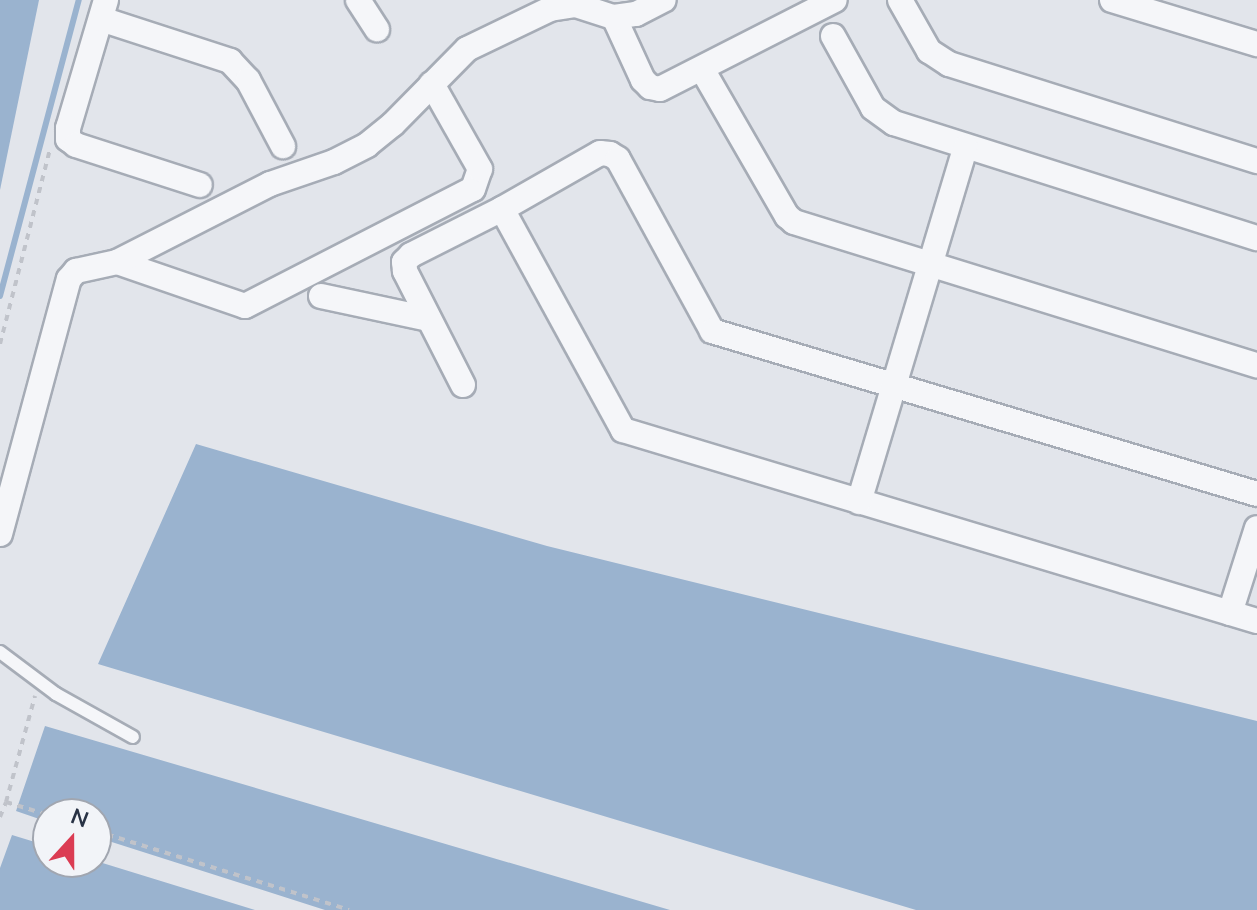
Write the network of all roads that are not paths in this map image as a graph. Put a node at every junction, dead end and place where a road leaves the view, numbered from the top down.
1 (358, 0) edge
2 (664, 0) edge
3 (835, 0) edge
4 (900, 0) edge
5 (1112, 0) edge
6 (1174, 8) edge
7 (104, 10) edge
8 (614, 17) junction
9 (377, 29) dead end
10 (833, 36) dead end
11 (1257, 44) edge
12 (702, 69) junction
13 (432, 84) junction
14 (283, 146) dead end
15 (965, 148) junction
16 (1257, 161) edge
17 (200, 185) dead end
18 (502, 209) junction
19 (1257, 238) edge
20 (117, 262) junction
21 (928, 266) junction
22 (321, 296) dead end
23 (428, 319) junction
24 (1257, 365) edge
25 (463, 385) dead end
26 (894, 388) junction
27 (1257, 494) edge
28 (859, 502) junction
29 (1257, 528) edge
30 (0, 534) edge
31 (1230, 613) junction
32 (1257, 621) edge
33 (0, 652) edge
34 (133, 737) dead end

1 - 9 street
2 - 8 street
3 - 12 street
4 - 16 street
5 - 6 street
6 - 11 street
7 - 14 street
7 - 17 street
8 - 12 street
8 - 13 street
10 - 15 street
12 - 21 street
13 - 20 street
13 - 20 street
15 - 19 street
15 - 21 street
18 - 23 street
18 - 26 street
18 - 28 street
20 - 30 street
21 - 24 street
21 - 26 street
22 - 23 street
23 - 25 street
26 - 27 street
26 - 28 street
28 - 31 street
29 - 31 street
31 - 32 street
33 - 34 lane

